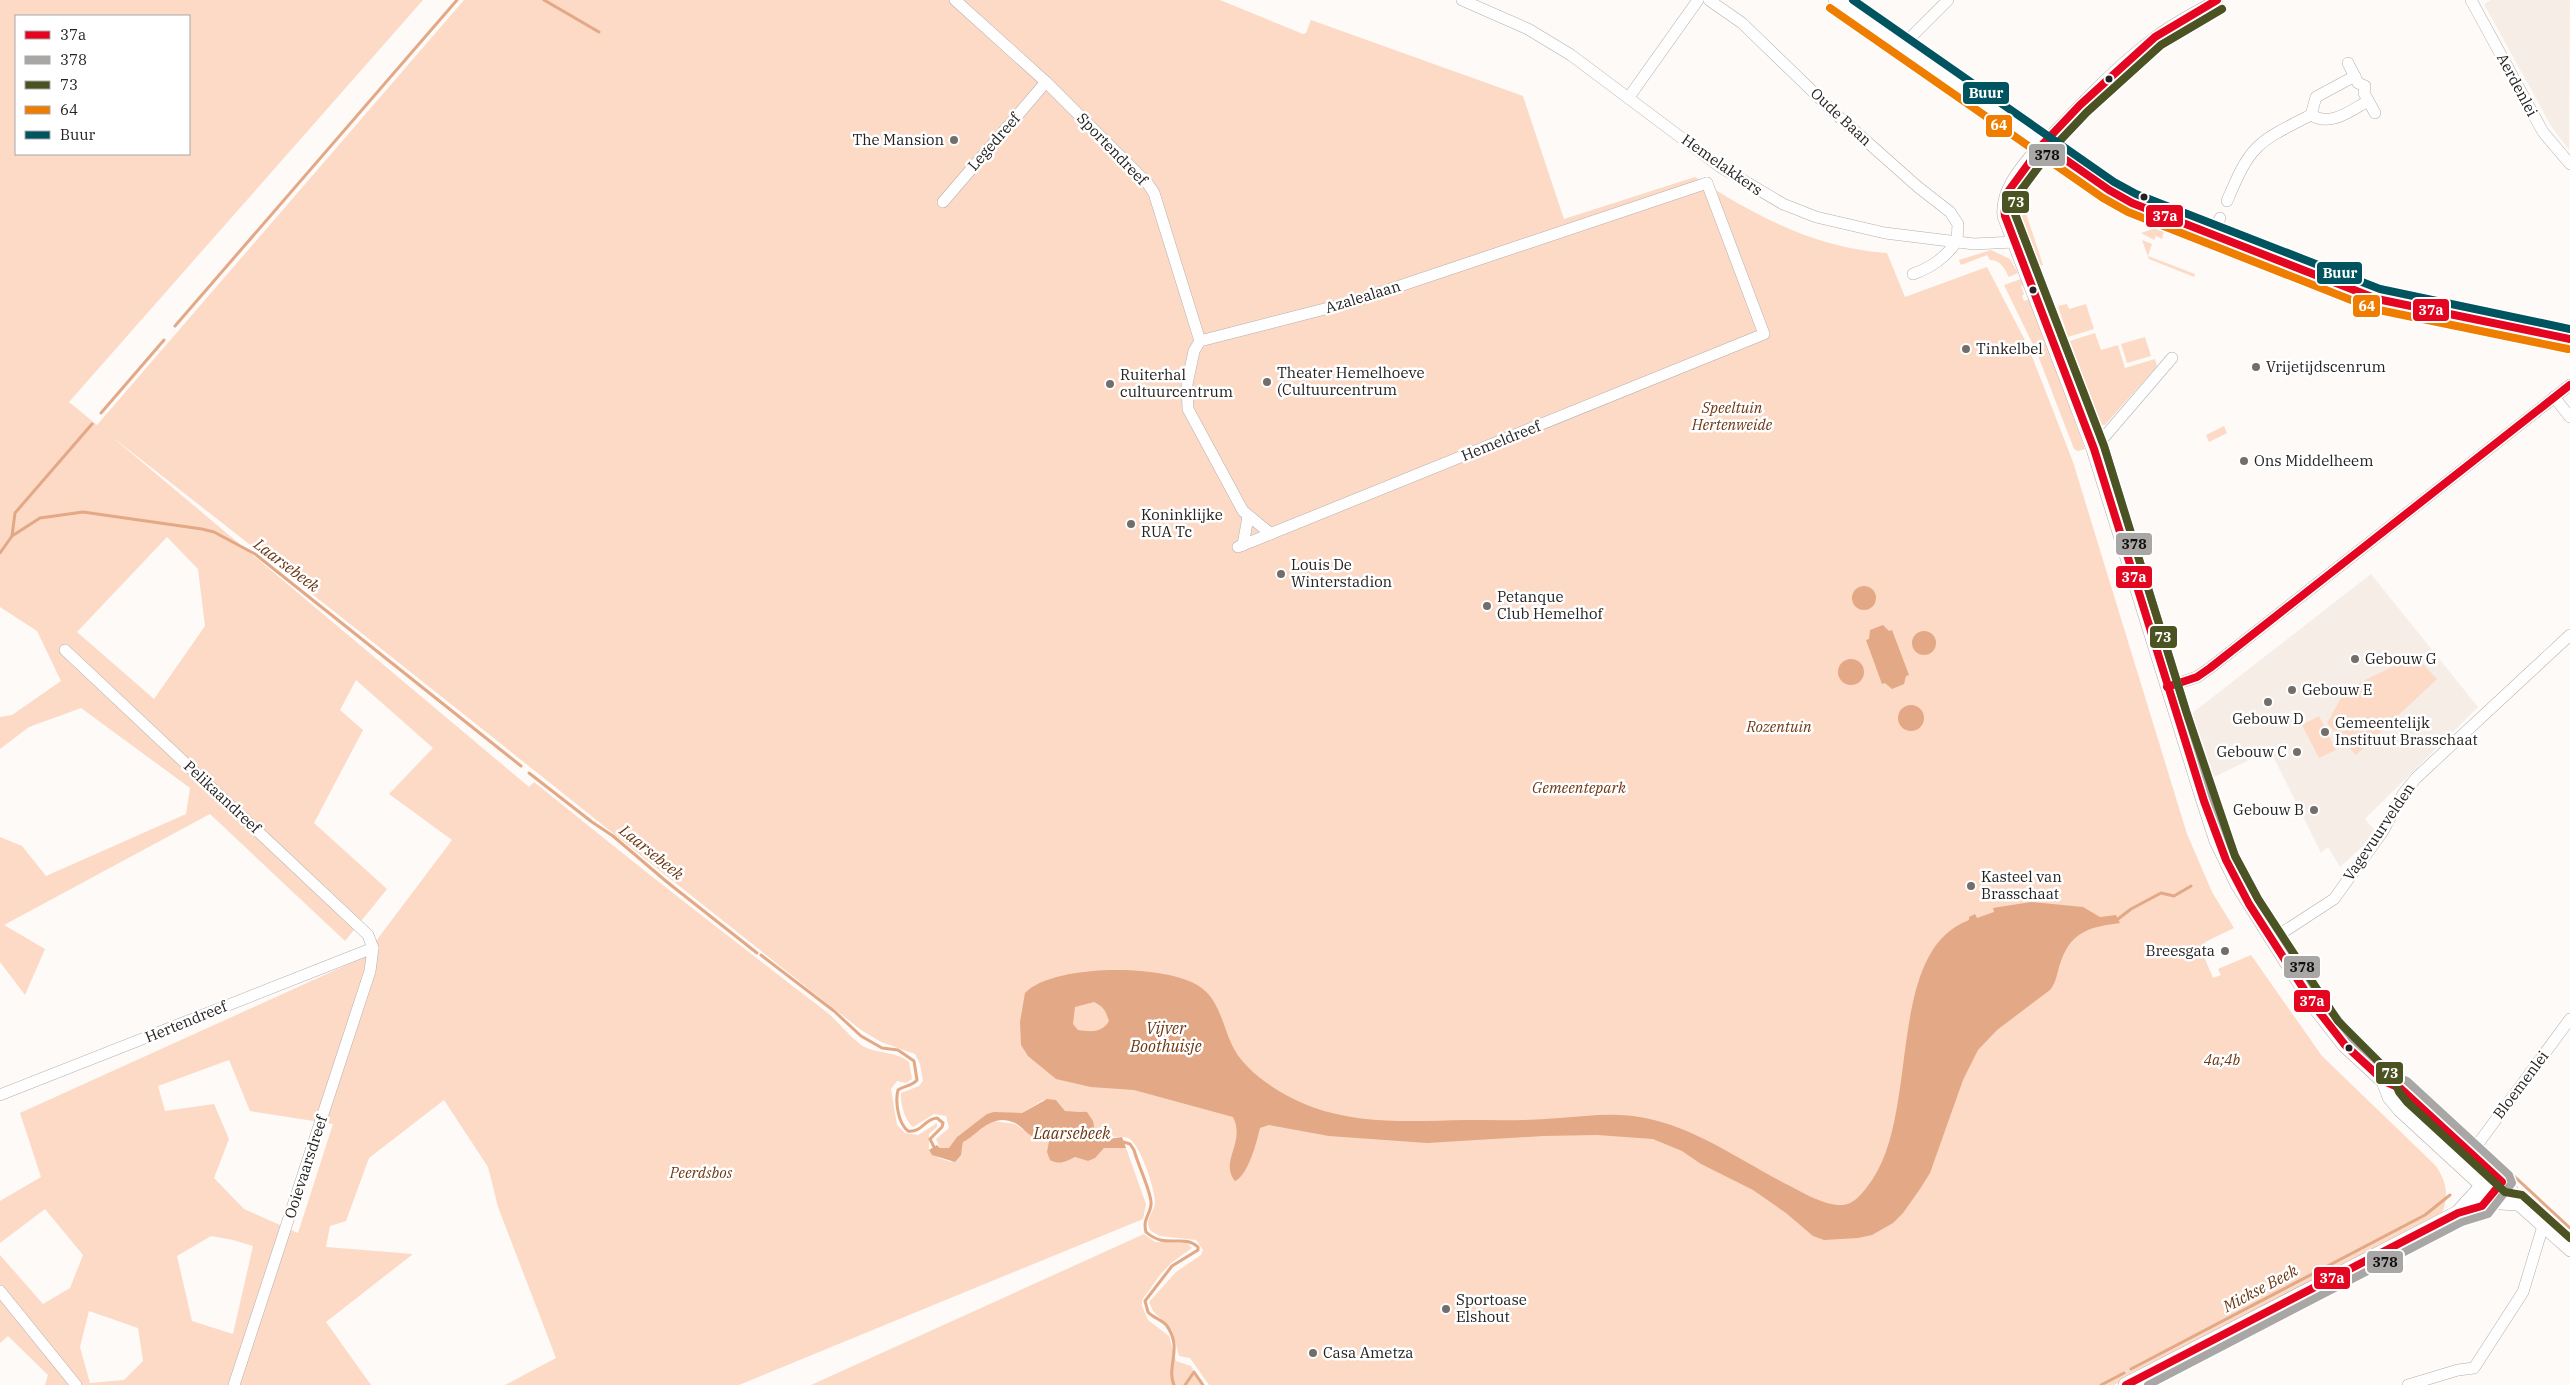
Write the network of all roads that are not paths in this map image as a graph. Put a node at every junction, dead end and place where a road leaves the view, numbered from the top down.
1 (955, 0) edge
2 (1462, 0) edge
3 (1698, 0) edge
4 (1710, 0) edge
5 (1836, 0) edge
6 (1948, 0) edge
7 (2217, 0) edge
8 (2471, 0) edge
9 (1486, 5) edge
10 (1901, 47) junction
11 (2348, 63) dead end
12 (2355, 76) junction
13 (1046, 82) junction
14 (1629, 97) junction
15 (2368, 101) junction
16 (2375, 113) dead end
17 (2311, 115) junction
18 (2043, 144) junction
19 (2570, 164) edge
20 (1719, 166) junction
21 (1707, 183) junction
22 (2227, 201) dead end
23 (943, 202) dead end
24 (2220, 218) dead end
25 (2213, 235) junction
26 (1957, 242) junction
27 (2014, 242) junction
28 (1913, 274) dead end
29 (2570, 339) edge
30 (1200, 341) junction
31 (2172, 358) dead end
32 (2570, 385) edge
33 (2554, 397) junction
34 (2570, 417) edge
35 (2094, 449) junction
36 (1248, 517) junction
37 (1271, 534) junction
38 (2570, 635) edge
39 (65, 650) dead end
40 (2168, 687) junction
41 (2271, 940) junction
42 (373, 948) junction
43 (2570, 1019) edge
44 (2395, 1092) junction
45 (0, 1095) edge
46 (2472, 1152) junction
47 (2449, 1154) junction
48 (2498, 1178) junction
49 (2488, 1190) junction
50 (2516, 1203) junction
51 (2543, 1226) junction
52 (2570, 1251) edge
53 (0, 1291) edge
54 (76, 1385) edge
55 (234, 1385) edge
56 (2126, 1385) edge
57 (2408, 1385) edge

1 - 13 street, Sportendreef
2 - 9 street, Hemelakkers
3 - 14 street
4 - 26 street, Oude Baan
5 - 10 main road
6 - 10 street
7 - 18 street
8 - 19 street, Aerdenlei
9 - 14 street, Hemelakkers
10 - 18 main road
11 - 12 street
12 - 15 street
12 - 17 street
13 - 23 street, Legedreef
13 - 30 street, Sportendreef
14 - 20 street, Hemelakkers
15 - 16 street
15 - 17 street
17 - 22 street
18 - 25 main road
18 - 27 main road
20 - 21 street
20 - 26 street, Hemelakkers
21 - 30 street, Azalealaan
21 - 37 street, Hemeldreef
24 - 25 street
25 - 29 main road
26 - 27 street, Hemelakkers
26 - 28 street
27 - 35 main road
30 - 36 street
31 - 35 street
32 - 33 street
33 - 34 street
33 - 40 street
35 - 40 main road
36 - 37 street
36 - 37 street, Hemeldreef
38 - 41 street, Vagevuurvelden
39 - 42 street, Pelikaandreef
40 - 41 main road
41 - 44 main road
42 - 45 street, Hertendreef
42 - 55 street, Ooievaarsdreef
43 - 46 street, Bloemenlei
44 - 46 main road
44 - 47 main road
46 - 47 street
46 - 48 main road
47 - 49 main road
48 - 49 main road
48 - 50 main road
49 - 50 main road
49 - 56 main road
50 - 51 street
51 - 52 street
51 - 57 street
53 - 54 street

